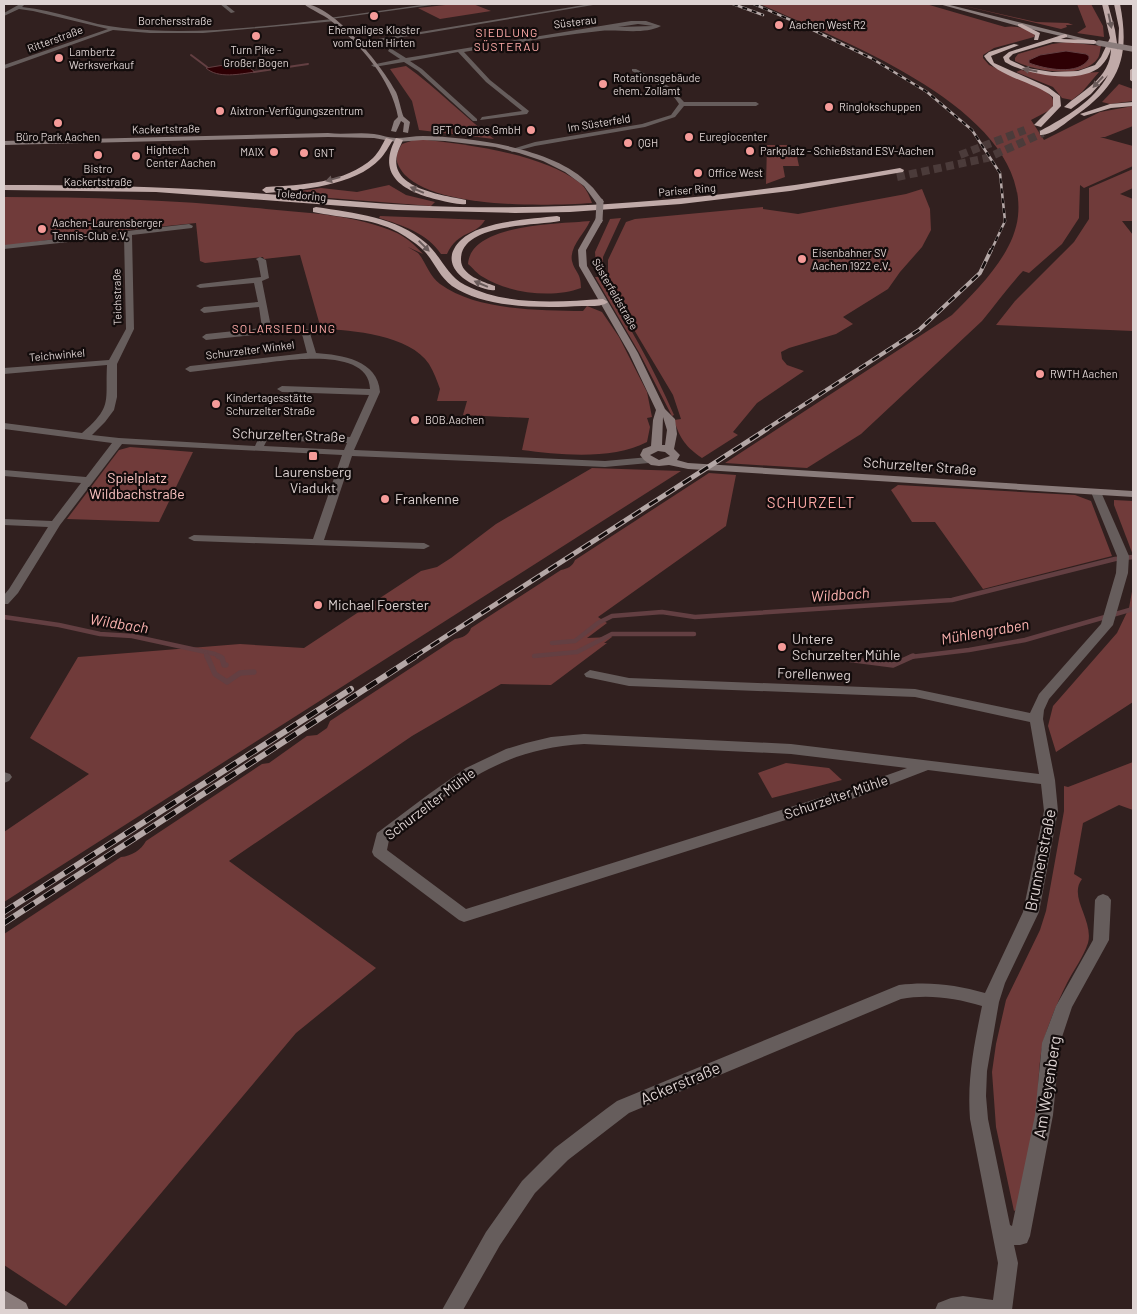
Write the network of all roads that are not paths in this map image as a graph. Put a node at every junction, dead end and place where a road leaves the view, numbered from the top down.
1 (222, 4) edge
2 (306, 4) edge
3 (437, 4) edge
4 (550, 4) edge
5 (594, 4) edge
6 (942, 4) edge
7 (1104, 4) edge
8 (1117, 4) edge
9 (1123, 4) edge
10 (22, 6) edge
11 (565, 9) junction
12 (233, 12) dead end
13 (1122, 13) junction
14 (4, 15) edge
15 (332, 19) junction
16 (1020, 25) junction
17 (112, 29) junction
18 (603, 29) junction
19 (1063, 34) junction
20 (1113, 39) junction
21 (1039, 41) junction
22 (356, 42) junction
23 (1097, 42) junction
24 (1132, 47) edge
25 (390, 50) dead end
26 (460, 51) junction
27 (408, 60) junction
28 (374, 65) junction
29 (4, 67) edge
30 (634, 70) dead end
31 (1133, 70) edge
32 (1133, 80) edge
33 (682, 104) junction
34 (756, 104) dead end
35 (1133, 104) edge
36 (401, 118) junction
37 (394, 132) junction
38 (406, 136) junction
39 (385, 137) junction
40 (4, 143) edge
41 (512, 150) junction
42 (4, 188) edge
43 (162, 189) junction
44 (4, 194) edge
45 (294, 206) junction
46 (534, 210) junction
47 (598, 217) junction
48 (189, 226) dead end
49 (128, 233) junction
50 (4, 247) edge
51 (260, 258) dead end
52 (258, 280) junction
53 (200, 286) dead end
54 (600, 298) junction
55 (262, 304) junction
56 (204, 310) dead end
57 (267, 330) junction
58 (206, 337) dead end
59 (312, 355) junction
60 (113, 362) junction
61 (190, 370) dead end
62 (8, 371) edge
63 (282, 389) dead end
64 (375, 392) junction
65 (660, 410) junction
66 (4, 426) edge
67 (85, 436) junction
68 (354, 440) junction
69 (119, 441) junction
70 (656, 448) junction
71 (258, 450) junction
72 (348, 452) junction
73 (671, 455) junction
74 (647, 457) junction
75 (4, 473) edge
76 (87, 480) junction
77 (1096, 492) junction
78 (1133, 494) edge
79 (4, 522) edge
80 (55, 524) junction
81 (194, 538) dead end
82 (318, 543) junction
83 (424, 546) dead end
84 (4, 601) edge
85 (590, 674) dead end
86 (1036, 719) junction
87 (925, 766) junction
88 (1048, 780) junction
89 (1103, 900) dead end
90 (991, 1002) junction
91 (1003, 1234) junction
92 (4, 1300) edge
93 (19, 1310) edge
94 (452, 1310) edge
95 (945, 1310) edge
96 (995, 1310) edge
97 (1002, 1310) edge

1 - 12 street
2 - 15 street
3 - 15 street, Borchersstraße
4 - 11 street
5 - 11 street
6 - 16 street
6 - 19 street
7 -> 20 highway
8 - 13 highway
9 - 13 highway
10 - 14 street
10 - 17 street, Borchersstraße
11 - 22 street
13 - 24 highway
15 - 17 street, Borchersstraße
15 - 22 street
16 - 19 street
16 - 21 highway
17 - 29 street, Ritterstraße
18 - 18 street, Süsterau
18 - 26 street, Süsterau
19 - 21 highway
19 - 23 street
20 -> 21 highway
20 -> 21 highway
21 - 23 highway
22 - 28 street
23 - 24 street, bridge
24 - 35 highway
25 - 27 street
26 - 27 street, Süsterau
26 - 27 street
27 - 28 street
28 - 36 street
30 - 33 street
31 - 32 highway
33 - 34 street
33 - 41 street, Im Süsterfeld
36 - 37 street
36 - 38 street
37 - 38 street
37 - 39 street
38 - 39 street
38 - 41 street, Süsterfeldstraße
46 -> 38 highway
39 - 40 street, Kackertstraße
39 -> 43 highway
41 - 47 street, Süsterfeldstraße, bridge
42 - 43 highway, Toledoring
43 - 46 highway, Toledoring
44 - 45 highway, Toledoring
45 - 47 highway, Toledoring
45 -> 54 highway
46 - 47 highway, Pariser Ring
47 - 54 street, Süsterfeldstraße
54 -> 47 highway
48 - 49 street
49 - 50 street
49 - 60 street, Teichstraße
51 - 52 street, Schurzelter Winkel
52 - 53 street
52 - 55 street, Schurzelter Winkel
54 - 65 street, Süsterfeldstraße
55 - 56 street
55 - 57 street, Schurzelter Winkel
57 - 58 street, Schurzelter Winkel
57 - 59 street, Schurzelter Winkel
59 - 61 street, Schurzelter Winkel
59 - 64 street, Schurzelter Winkel
60 - 62 street, Teichwinkel
60 - 67 street
63 - 64 street
64 - 68 street
65 - 70 street, Süsterfeldstraße
65 - 73 street, Süsterfeldstraße
66 - 67 street, Schurzelter Straße
67 - 69 street, Schurzelter Straße
68 - 71 street
68 - 72 street
69 - 71 street, Schurzelter Straße
69 - 76 street
70 - 73 street
70 - 74 street
71 - 72 street, Schurzelter Straße
72 - 74 street, Schurzelter Straße
72 - 82 street
73 - 74 street
73 - 77 street, Schurzelter Straße
75 - 76 street
76 - 80 street
77 - 78 street, Schurzelter Straße
77 - 86 street
79 - 80 street
80 - 84 street
81 - 82 street
82 - 83 street
85 - 86 street, Forellenweg
86 - 88 street, Brunnenstraße
87 - 87 street, Schurzelter Mühle
87 - 88 street, Schurzelter Mühle
88 - 90 street, Brunnenstraße
89 - 91 street, Am Weyenberg
90 - 91 street, Brunnenstraße
90 - 94 street, Ackerstraße
91 - 97 street, Brunnenstraße
92 - 93 street
95 - 96 street

